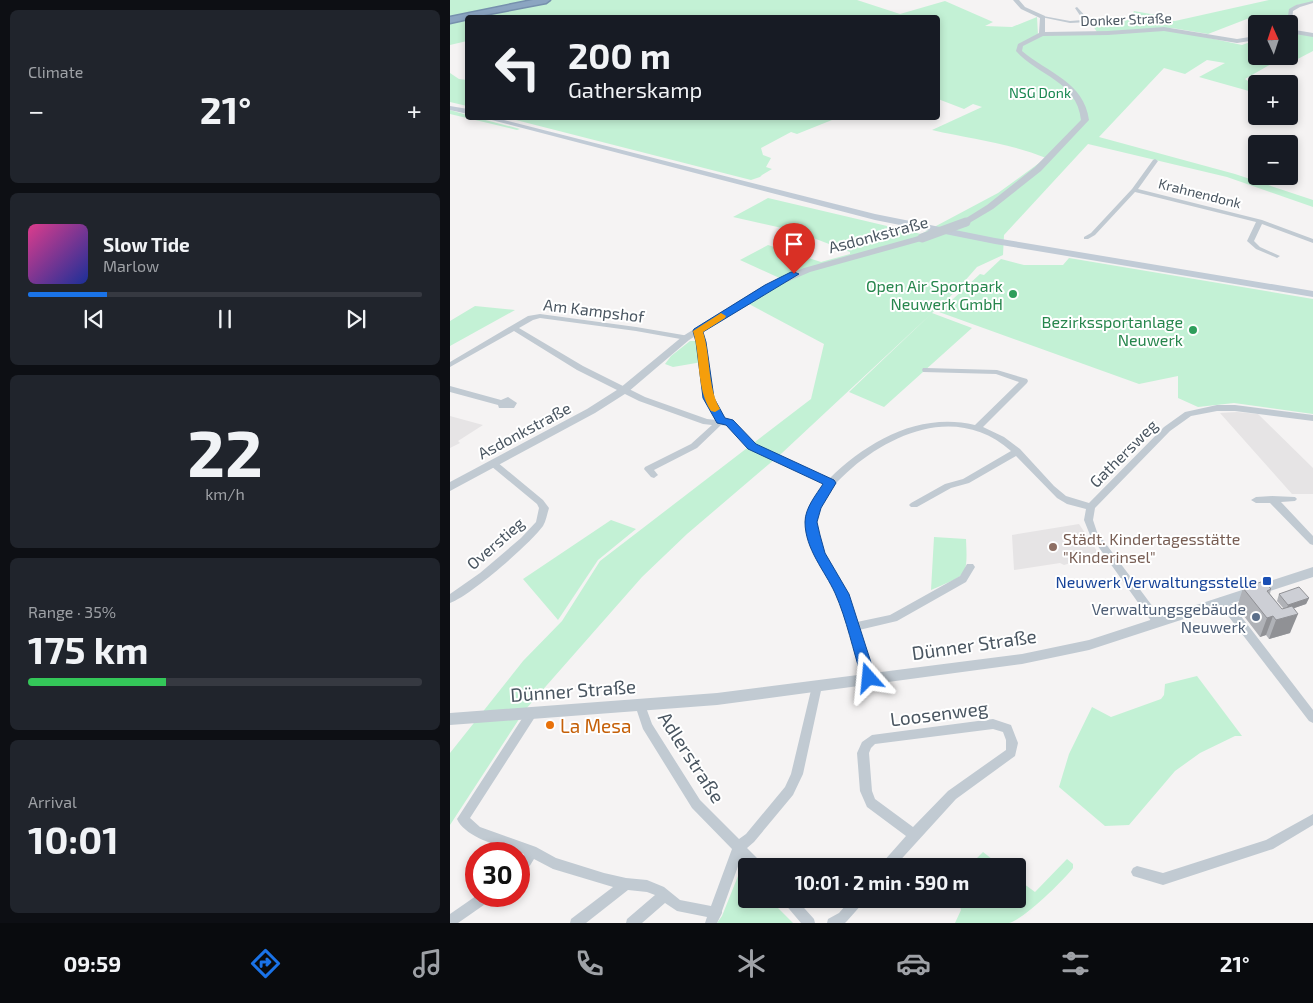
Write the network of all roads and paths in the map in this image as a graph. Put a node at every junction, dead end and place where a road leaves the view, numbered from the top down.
1 (546, 0) edge
2 (560, 0) edge
3 (1016, 0) edge
4 (1313, 2) edge
5 (1078, 8) dead end
6 (481, 15) edge
7 (492, 15) edge
8 (1291, 15) edge
9 (1043, 17) junction
10 (465, 19) edge
11 (465, 20) edge
12 (450, 22) edge
13 (1298, 32) edge
14 (1042, 34) junction
15 (1313, 35) edge
16 (1248, 39) edge
17 (450, 108) edge
18 (465, 111) edge
19 (496, 120) edge
20 (1154, 162) dead end
21 (1134, 190) junction
22 (1260, 221) junction
23 (1086, 238) dead end
24 (1313, 241) edge
25 (1277, 256) dead end
26 (1313, 294) edge
27 (515, 329) junction
28 (698, 331) junction
29 (686, 338) junction
30 (450, 366) edge
31 (926, 370) dead end
32 (450, 389) edge
33 (624, 390) junction
34 (502, 404) dead end
35 (1313, 418) edge
36 (721, 421) junction
37 (977, 428) junction
38 (1017, 450) junction
39 (494, 464) junction
40 (654, 476) dead end
41 (830, 483) junction
42 (450, 487) edge
43 (1272, 499) junction
44 (1292, 499) dead end
45 (1256, 500) dead end
46 (914, 505) dead end
47 (1092, 507) junction
48 (1313, 542) edge
49 (970, 567) dead end
50 (1313, 572) edge
51 (450, 598) edge
52 (1223, 601) junction
53 (1158, 622) junction
54 (853, 627) junction
55 (869, 678) junction
56 (817, 686) junction
57 (640, 706) junction
58 (531, 714) junction
59 (1313, 718) edge
60 (450, 719) edge
61 (1313, 819) edge
62 (914, 835) junction
63 (739, 848) junction
64 (532, 851) junction
65 (530, 854) edge
66 (749, 858) edge
67 (894, 858) edge
68 (1137, 872) dead end
69 (626, 884) junction
70 (664, 895) junction
71 (471, 907) edge
72 (796, 908) edge
73 (851, 908) edge
74 (713, 918) edge
75 (450, 921) edge
76 (576, 923) edge
77 (632, 923) edge
78 (809, 923) edge
79 (833, 923) edge

1 - 6 highway
2 - 7 highway
3 - 9 street, Donker Straße
4 - 8 street
5 - 9 street, Donker Straße
9 - 14 street
10 - 12 highway
11 - 12 highway
13 - 15 street
14 - 16 street, Donker Straße
14 - 28 street, Asdonkstraße, bridge
17 - 18 main road
19 - 26 main road
20 - 21 street, Krahnendonk
21 - 22 street, Krahnendonk
21 - 23 street, Krahnendonk
22 - 24 street, Krahnendonk
22 - 25 street, Krahnendonk
27 - 29 street, Am Kampshof
27 - 30 street, Am Kampshof
27 - 33 street
28 - 29 street, Asdonkstraße
28 - 36 street
29 - 33 street, Asdonkstraße
31 - 37 street
32 - 34 street
33 - 36 street
33 - 39 street, Asdonkstraße
35 - 47 street, Gathersweg
36 - 40 street
36 - 41 street
37 - 38 street
37 - 41 street
38 - 46 street
38 - 47 street
39 - 42 street, Asdonkstraße
39 - 51 street, Overstieg
41 - 54 street
43 - 44 street
43 - 45 street
43 - 48 street
47 - 53 street, Gathersweg
49 - 54 street
50 - 52 street, Dünner Straße
52 - 53 street, Dünner Straße
52 - 59 street
53 - 55 street, Dünner Straße
54 - 55 street
55 - 56 street, Dünner Straße
56 - 57 street, Dünner Straße
56 - 63 street
57 - 58 street, Dünner Straße
57 - 63 street, Adlerstraße
58 - 60 street, Dünner Straße
58 - 64 street
61 - 68 street
62 - 62 street, Loosenweg
62 - 67 street, Loosenweg
63 - 66 street, Adlerstraße
63 - 74 street
64 - 65 street
64 - 69 street
69 - 70 street
69 - 76 street
70 - 74 street
70 - 77 street
71 - 75 street
72 - 78 street
73 - 79 street

